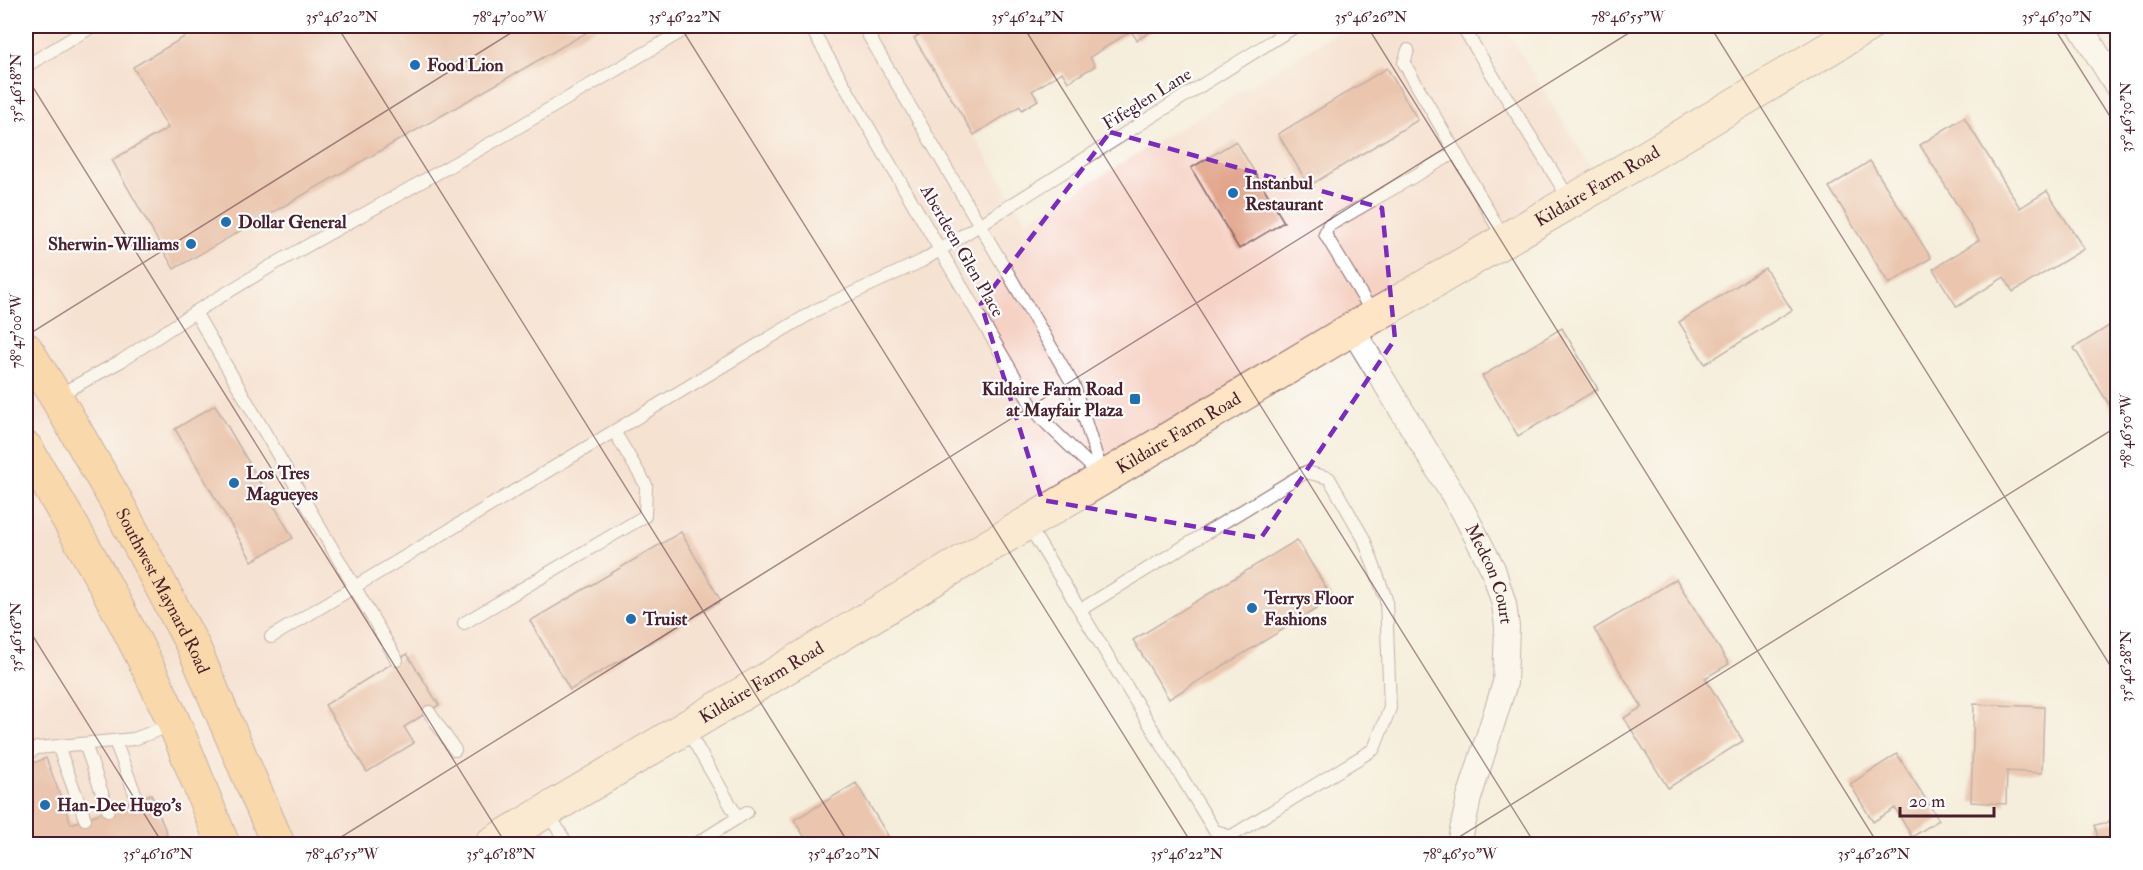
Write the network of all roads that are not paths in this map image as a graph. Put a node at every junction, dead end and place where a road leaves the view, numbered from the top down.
1 (93, 26) edge
2 (692, 26) edge
3 (810, 26) edge
4 (863, 26) edge
5 (1296, 26) edge
6 (1462, 26) edge
7 (1867, 26) edge
8 (2080, 26) edge
9 (1408, 50) dead end
10 (26, 66) edge
11 (2118, 88) edge
12 (1456, 153) junction
13 (1571, 201) junction
14 (980, 224) junction
15 (1505, 240) junction
16 (940, 250) junction
17 (195, 312) junction
18 (1363, 323) junction
19 (26, 349) edge
20 (41, 394) edge
21 (615, 431) junction
22 (26, 448) edge
23 (1103, 478) junction
24 (1028, 524) junction
25 (354, 587) junction
26 (1080, 610) junction
27 (465, 623) dead end
28 (271, 637) dead end
29 (397, 660) dead end
30 (429, 712) dead end
31 (174, 724) junction
32 (686, 728) junction
33 (115, 741) junction
34 (85, 744) junction
35 (58, 746) junction
36 (455, 750) dead end
37 (26, 754) edge
38 (137, 799) dead end
39 (108, 810) dead end
40 (547, 812) junction
41 (85, 819) dead end
42 (223, 844) edge
43 (278, 844) edge
44 (492, 844) edge
45 (567, 844) edge
46 (696, 844) edge
47 (1459, 844) edge

1 - 10 lane
2 - 17 lane
3 - 16 lane, Aberdeen Glen Place
4 - 14 lane
5 - 14 lane, Fifeglen Lane
6 - 13 lane
7 - 13 main road, Kildaire Farm Road
8 - 11 street
9 - 12 lane
12 - 15 lane
12 - 18 lane
13 - 15 main road, Kildaire Farm Road
14 - 16 lane, Fifeglen Lane
14 - 23 lane
15 - 18 main road, Kildaire Farm Road
16 - 21 lane, Fifeglen Lane
16 - 23 lane, Aberdeen Glen Place
17 - 20 lane
17 - 25 lane
18 - 23 main road, Kildaire Farm Road
18 - 47 street, Medcon Court
19 - 20 main road, Southwest Maynard Road
20 - 43 main road, Southwest Maynard Road
21 - 25 lane, Fifeglen Lane
21 - 27 lane
22 - 31 main road
23 - 24 main road, Kildaire Farm Road
24 - 26 lane
24 - 32 main road, Kildaire Farm Road
25 - 28 lane, Fifeglen Lane
25 - 29 lane
26 - 26 lane
30 - 36 lane
31 - 33 lane
31 - 42 main road
32 - 40 main road, Kildaire Farm Road
32 - 46 lane
33 - 34 lane
33 - 38 lane
34 - 35 lane
34 - 39 lane
35 - 37 lane
35 - 41 lane
40 - 44 main road, Kildaire Farm Road
40 - 45 lane

